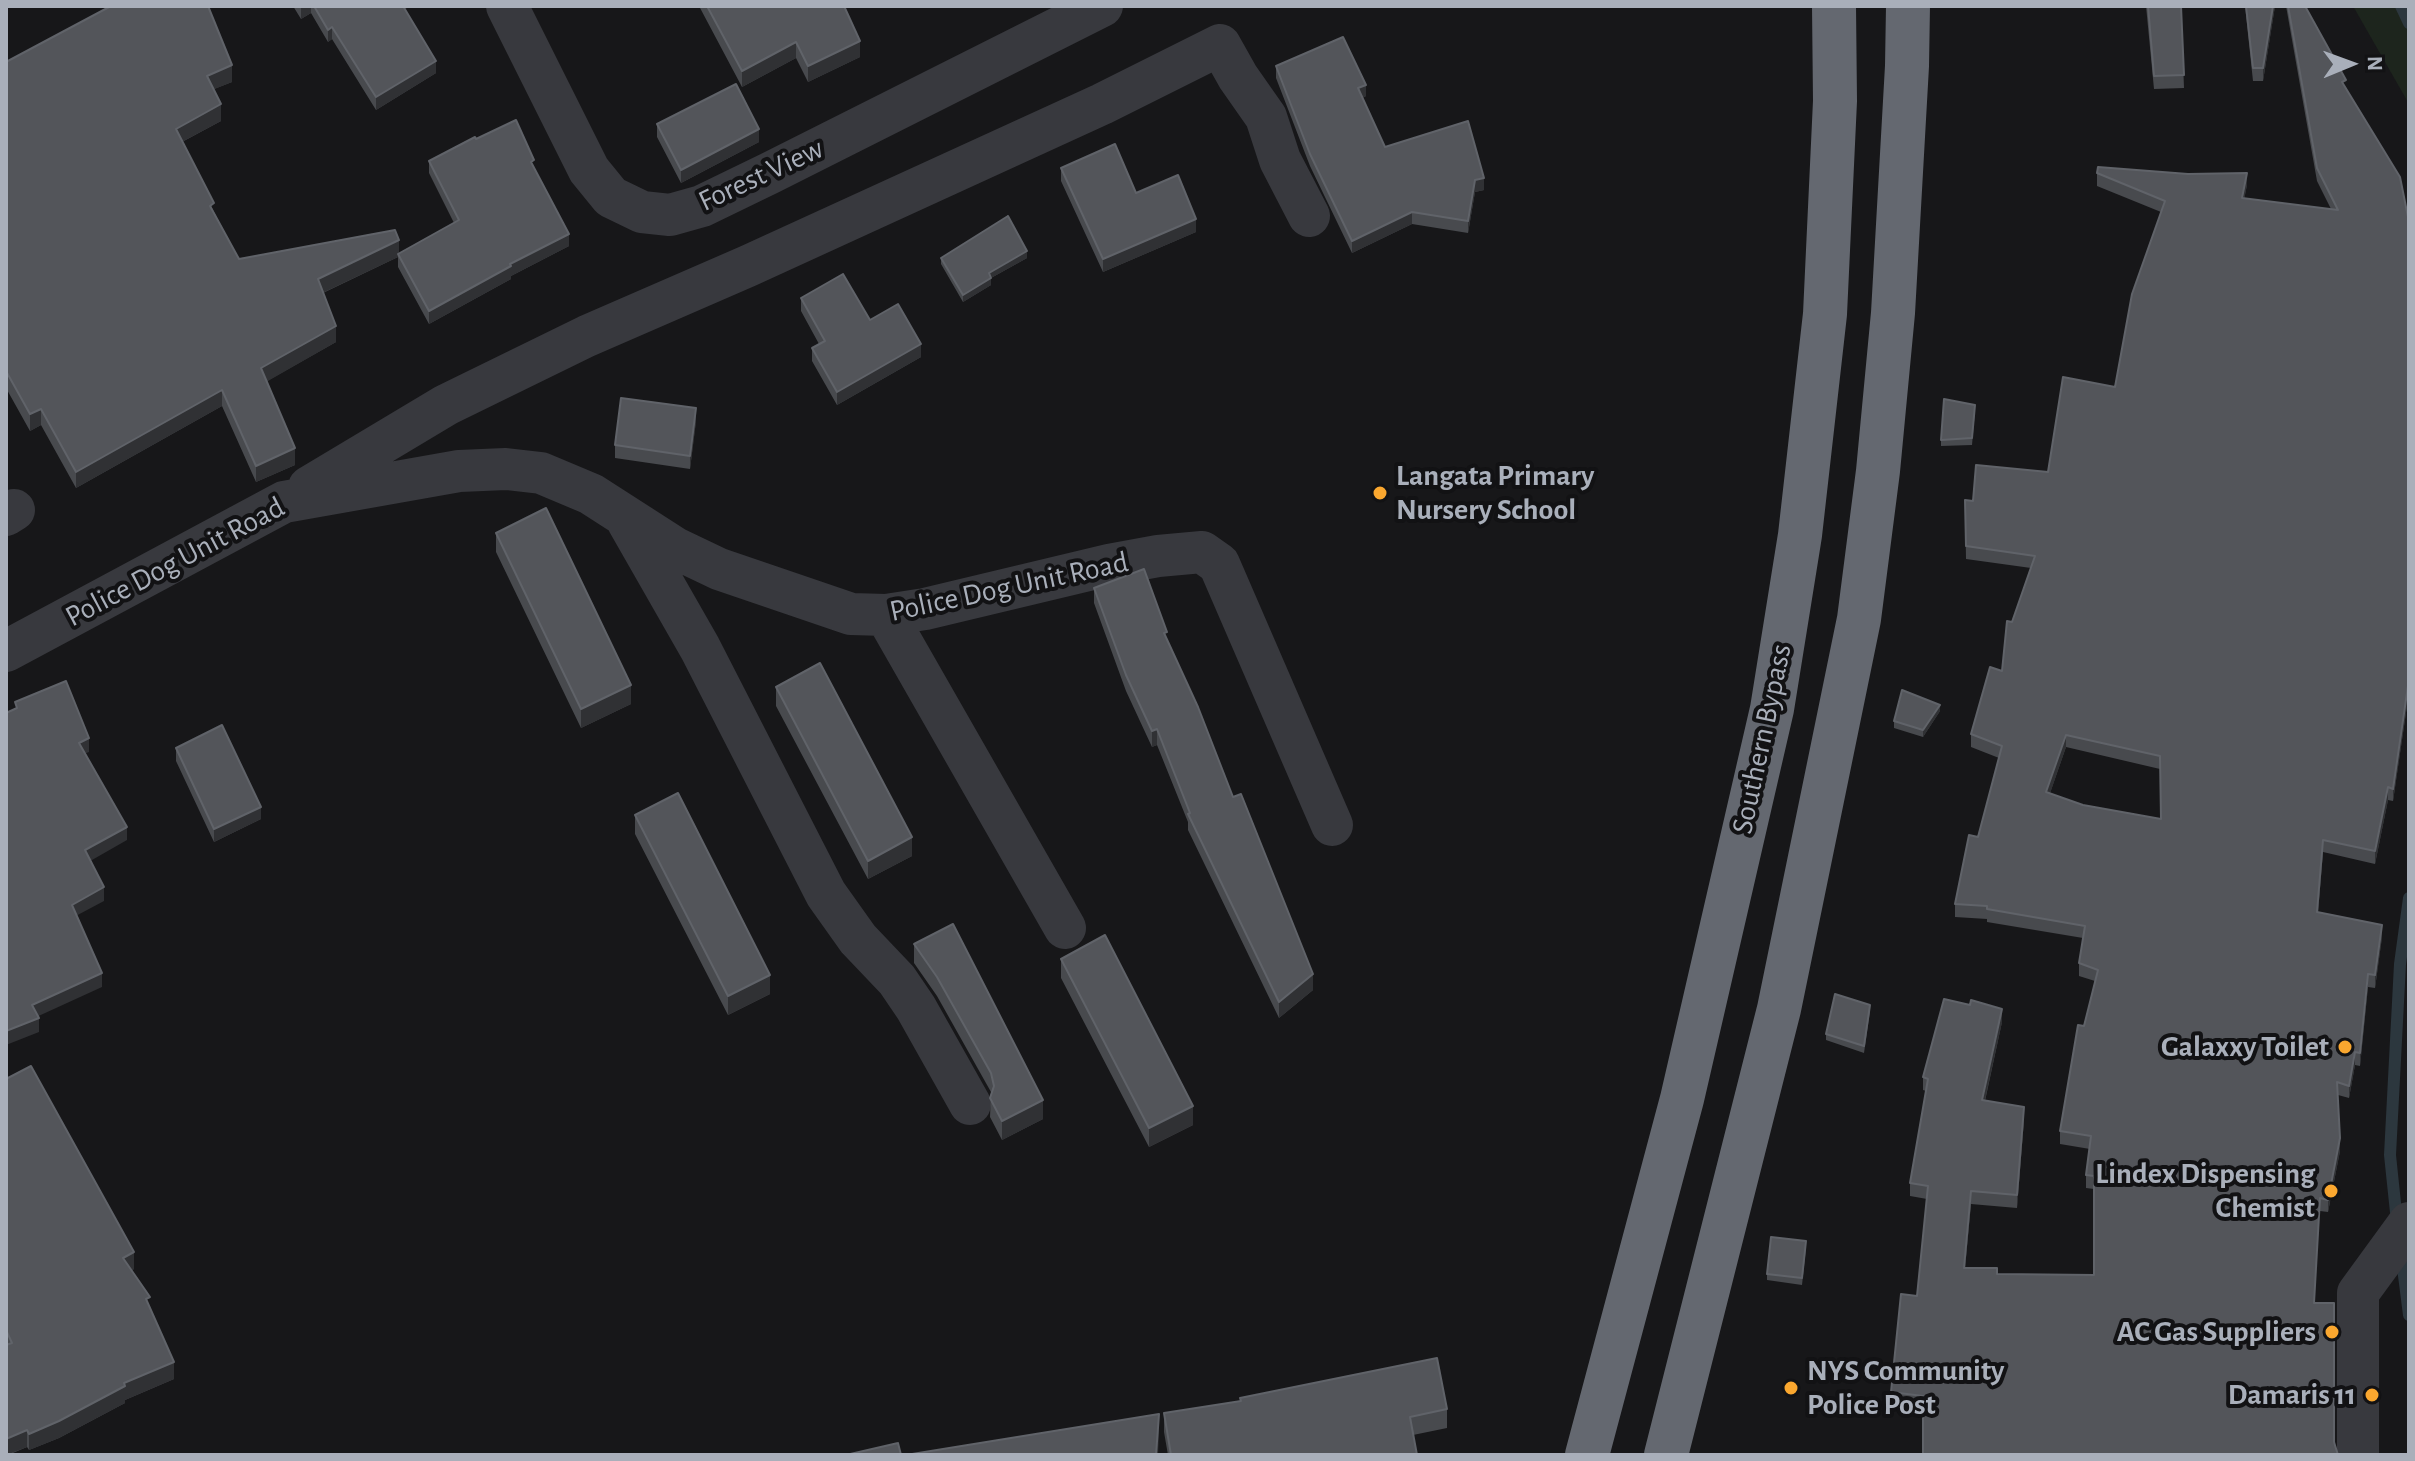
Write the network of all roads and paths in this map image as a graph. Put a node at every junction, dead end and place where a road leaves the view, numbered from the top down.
1 (507, 6) edge
2 (1102, 6) edge
3 (1834, 6) edge
4 (1908, 6) edge
5 (1309, 216) dead end
6 (284, 502) junction
7 (623, 514) junction
8 (886, 615) junction
9 (6, 651) edge
10 (1332, 825) dead end
11 (1065, 928) dead end
12 (970, 1104) dead end
13 (2409, 1223) edge
14 (1587, 1455) edge
15 (1666, 1455) edge
16 (2358, 1455) edge

1 - 2 street, Forest View
3 - 14 highway, Southern Bypass
4 - 15 highway
5 - 6 street
6 - 7 street, Police Dog Unit Road
6 - 9 street, Police Dog Unit Road
7 - 8 street, Police Dog Unit Road
7 - 12 street
8 - 10 street, Police Dog Unit Road
8 - 11 street
13 - 16 street

